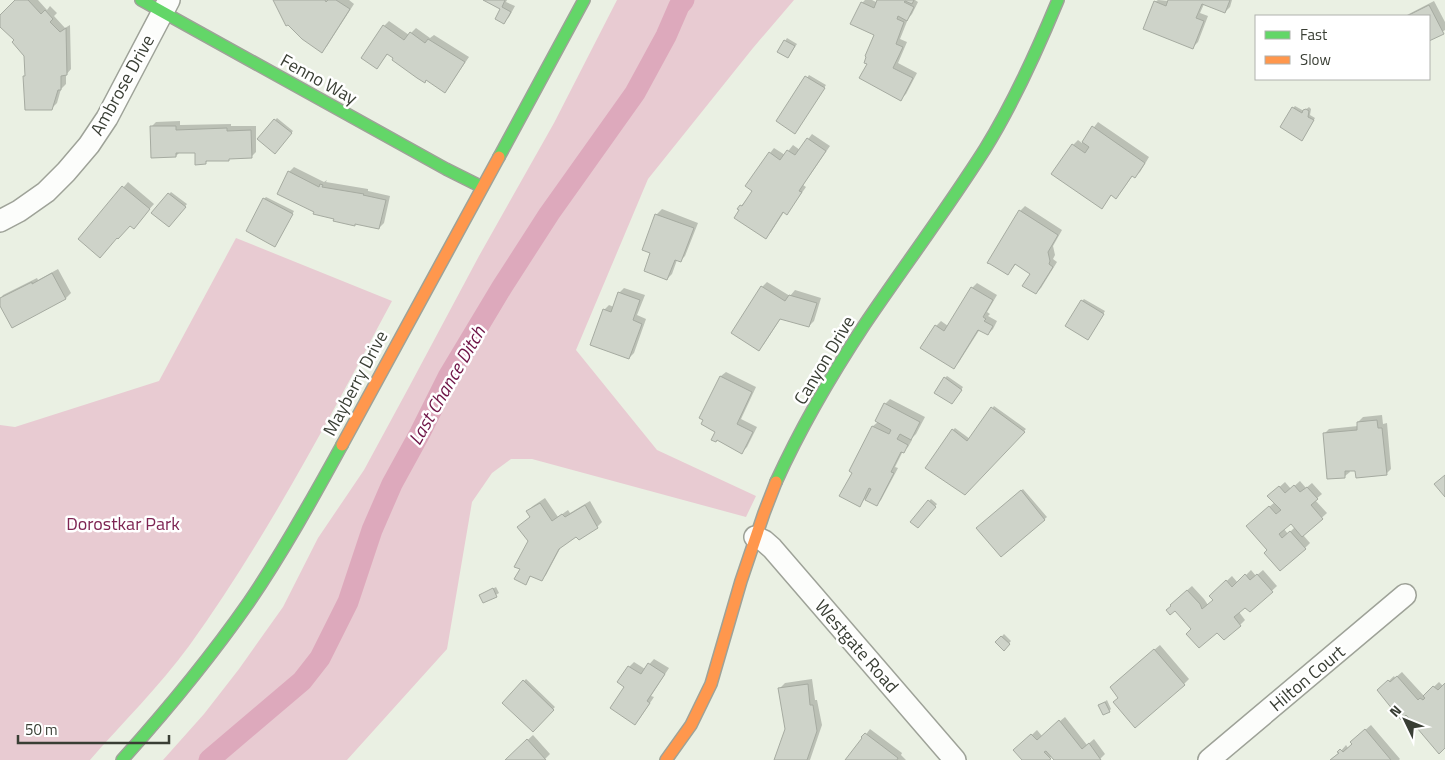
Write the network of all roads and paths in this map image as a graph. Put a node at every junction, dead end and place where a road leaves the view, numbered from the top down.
1 (141, 0) edge
2 (584, 0) edge
3 (1058, 0) edge
4 (165, 6) edge
5 (482, 187) junction
6 (0, 221) edge
7 (756, 537) junction
8 (1405, 595) dead end
9 (122, 760) edge
10 (666, 760) edge
11 (955, 760) edge
12 (1209, 760) edge

1 - 4 street, Fenno Way
2 - 5 street, Mayberry Drive
3 - 7 street, Canyon Drive
4 - 5 street, Fenno Way
4 - 6 street, Ambrose Drive
5 - 9 street, Mayberry Drive
7 - 10 street, Canyon Drive
7 - 11 street, Westgate Road
8 - 12 street, Hilton Court

